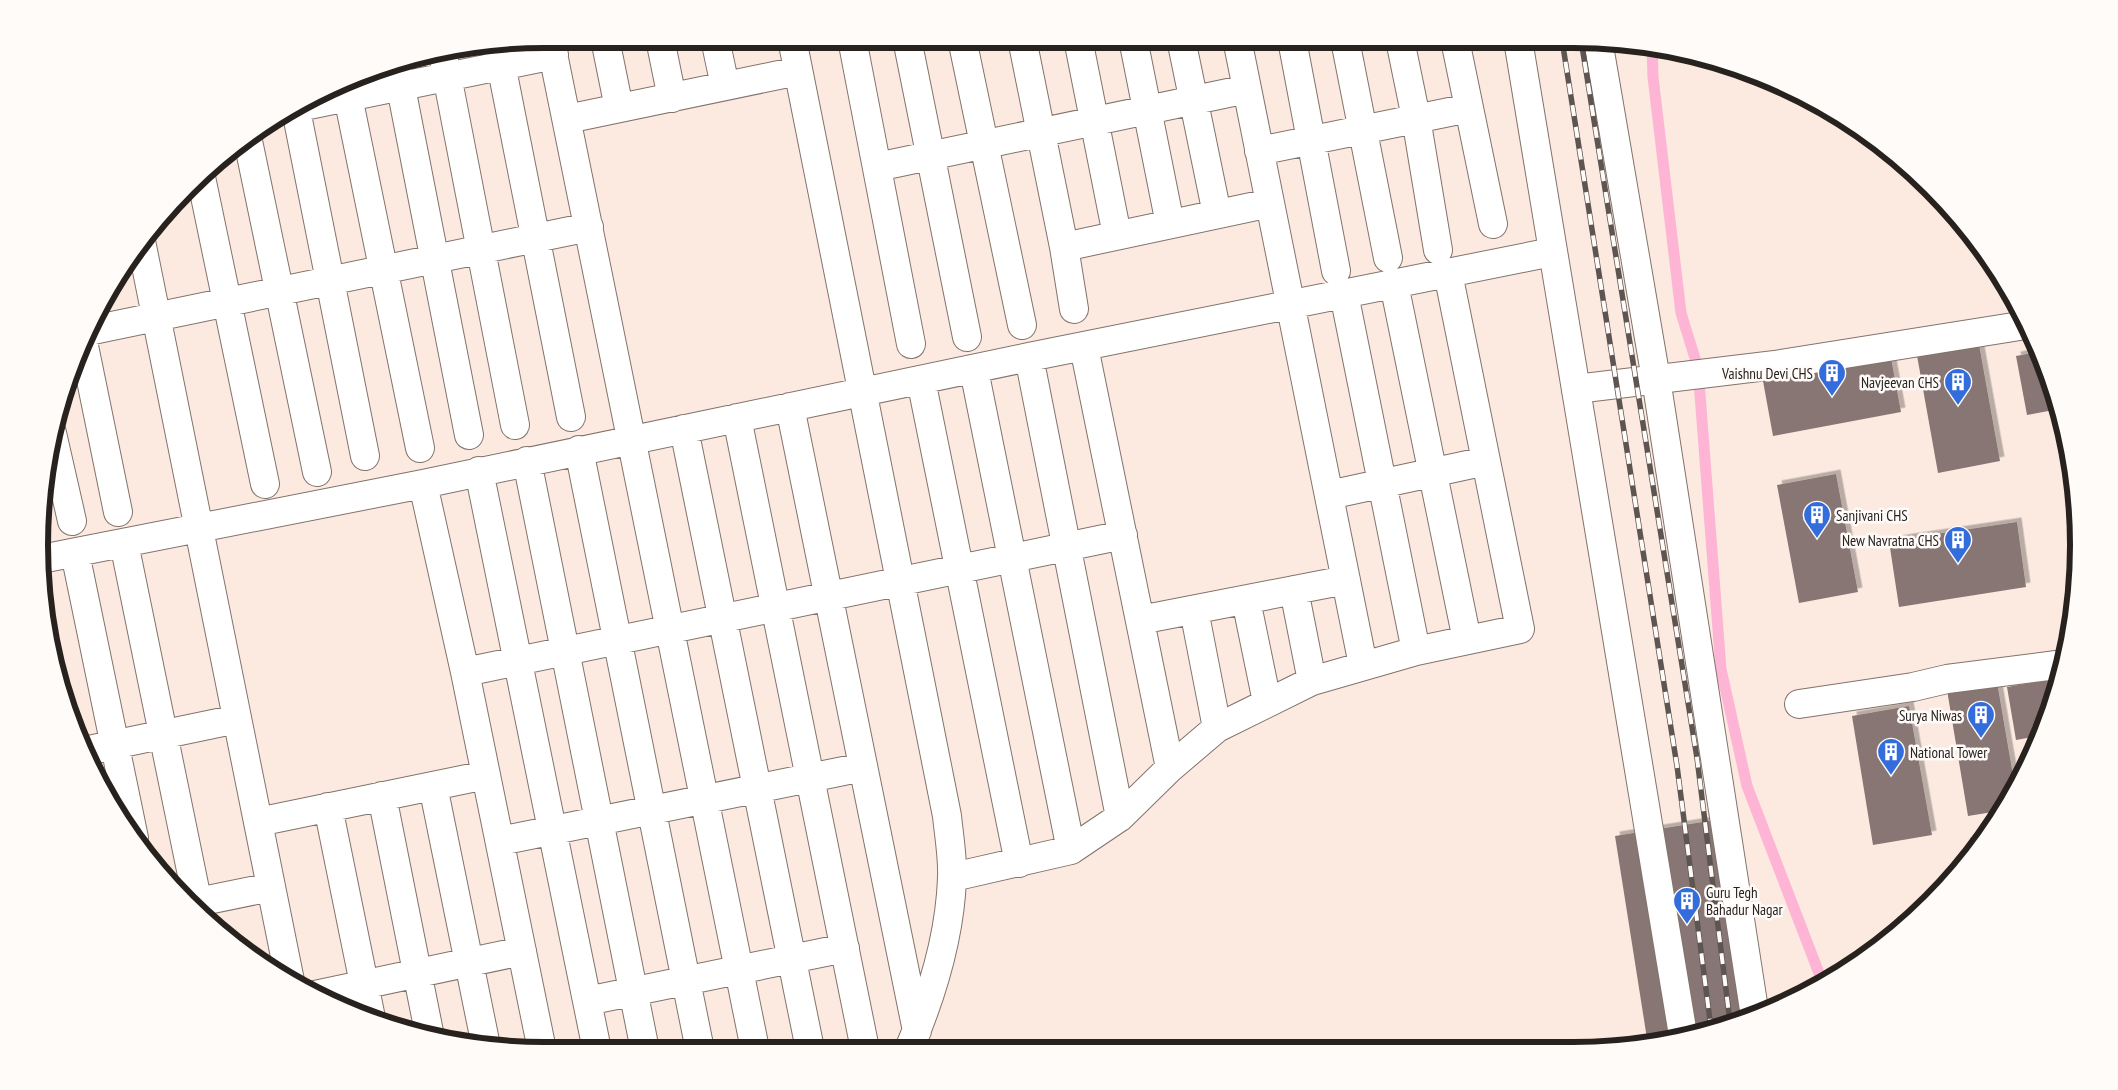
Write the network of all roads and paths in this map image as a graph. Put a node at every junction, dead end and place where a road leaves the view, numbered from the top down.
1 (545, 48) edge
2 (552, 48) edge
3 (607, 48) edge
4 (662, 48) edge
5 (717, 48) edge
6 (794, 48) edge
7 (854, 48) edge
8 (909, 48) edge
9 (964, 48) edge
10 (1024, 48) edge
11 (1080, 48) edge
12 (1135, 48) edge
13 (1183, 48) edge
14 (1239, 48) edge
15 (1294, 48) edge
16 (1347, 48) edge
17 (1402, 48) edge
18 (1457, 48) edge
19 (1519, 48) edge
20 (1600, 49) edge
21 (499, 55) edge
22 (444, 58) edge
23 (798, 71) junction
24 (399, 74) edge
25 (447, 76) junction
26 (725, 86) junction
27 (1247, 89) junction
28 (347, 90) edge
29 (672, 98) junction
30 (1194, 101) junction
31 (619, 108) junction
32 (1469, 108) junction
33 (1148, 110) junction
34 (295, 115) edge
35 (1416, 118) junction
36 (567, 120) junction
37 (1094, 122) junction
38 (1363, 130) junction
39 (1041, 132) junction
40 (1312, 140) junction
41 (984, 144) junction
42 (249, 145) edge
43 (1259, 151) junction
44 (930, 155) junction
45 (877, 166) junction
46 (202, 184) edge
47 (1270, 203) junction
48 (1217, 214) junction
49 (1170, 224) junction
50 (1493, 224) dead end
51 (589, 227) junction
52 (1117, 235) junction
53 (536, 238) junction
54 (1064, 247) junction
55 (483, 249) junction
56 (143, 252) edge
57 (1552, 252) junction
58 (436, 258) junction
59 (1388, 258) dead end
60 (1443, 262) junction
61 (383, 269) junction
62 (330, 280) junction
63 (1340, 282) junction
64 (1394, 284) junction
65 (279, 291) junction
66 (1288, 292) junction
67 (226, 302) junction
68 (1074, 309) dead end
69 (156, 317) junction
70 (1022, 325) dead end
71 (2019, 326) edge
72 (97, 329) edge
73 (967, 337) dead end
74 (911, 344) dead end
75 (1084, 347) junction
76 (86, 354) edge
77 (1029, 357) junction
78 (974, 370) junction
79 (1666, 377) junction
80 (921, 380) junction
81 (1576, 389) junction
82 (862, 393) junction
83 (790, 407) junction
84 (571, 417) dead end
85 (737, 418) junction
86 (515, 425) dead end
87 (684, 429) junction
88 (469, 435) dead end
89 (632, 440) junction
90 (420, 448) dead end
91 (579, 450) junction
92 (56, 452) edge
93 (365, 456) dead end
94 (527, 461) junction
95 (1486, 461) junction
96 (479, 471) junction
97 (317, 472) dead end
98 (1433, 473) junction
99 (265, 484) dead end
100 (424, 484) junction
101 (1382, 484) junction
102 (1329, 495) junction
103 (118, 512) dead end
104 (72, 521) dead end
105 (198, 527) junction
106 (1123, 535) junction
107 (124, 543) junction
108 (1066, 547) junction
109 (75, 553) junction
110 (48, 558) edge
111 (1012, 558) junction
112 (959, 569) junction
113 (1346, 580) junction
114 (900, 581) junction
115 (1294, 590) junction
116 (828, 596) junction
117 (1246, 600) junction
118 (776, 608) junction
119 (1194, 610) junction
120 (722, 618) junction
121 (1140, 620) junction
122 (670, 629) junction
123 (617, 640) junction
124 (1467, 640) junction
125 (1416, 651) junction
126 (564, 652) junction
127 (518, 661) junction
128 (1363, 664) junction
129 (2056, 665) edge
130 (465, 672) junction
131 (1312, 681) junction
132 (1267, 702) junction
133 (1799, 704) dead end
134 (237, 720) junction
135 (1217, 728) junction
136 (164, 735) junction
137 (114, 745) junction
138 (92, 750) edge
139 (863, 768) junction
140 (1170, 768) junction
141 (486, 775) junction
142 (810, 778) junction
143 (433, 786) junction
144 (757, 789) junction
145 (382, 796) junction
146 (705, 800) junction
147 (328, 807) junction
148 (652, 810) junction
149 (1120, 817) junction
150 (130, 819) edge
151 (599, 821) junction
152 (258, 822) junction
153 (552, 830) junction
154 (500, 841) junction
155 (1071, 850) junction
156 (1019, 863) junction
157 (953, 877) junction
158 (271, 887) junction
159 (193, 897) edge
160 (201, 904) edge
161 (845, 948) junction
162 (522, 951) junction
163 (791, 959) junction
164 (469, 962) junction
165 (739, 970) junction
166 (288, 971) edge
167 (418, 973) junction
168 (686, 980) junction
169 (364, 984) junction
170 (633, 991) junction
171 (327, 992) edge
172 (587, 1001) junction
173 (1754, 1008) edge
174 (369, 1010) edge
175 (428, 1029) edge
176 (1682, 1030) edge
177 (484, 1038) edge
178 (913, 1040) edge
179 (540, 1042) edge
180 (595, 1042) edge
181 (643, 1042) edge
182 (698, 1042) edge
183 (754, 1042) edge
184 (809, 1042) edge
185 (865, 1042) edge

1 - 21 street
2 - 36 street
3 - 31 street
4 - 29 street
5 - 26 street
6 - 23 street
7 - 45 street
8 - 44 street
9 - 41 street
10 - 39 street
11 - 37 street
12 - 33 street
13 - 30 street
14 - 27 street
15 - 40 street
16 - 38 street
17 - 35 street
18 - 32 street
19 - 57 street
20 - 79 street
21 - 25 street
21 - 53 street
22 - 25 street
23 - 26 street
23 - 82 street
24 - 25 street
24 - 28 street
24 - 58 street
25 - 55 street
26 - 29 street
27 - 30 street
27 - 43 street
28 - 61 street
29 - 31 street
30 - 33 street
30 - 48 street
31 - 36 street
32 - 35 street
32 - 50 street
33 - 37 street
33 - 49 street
34 - 62 street
35 - 38 street
35 - 60 street
36 - 51 street
37 - 39 street
37 - 52 street
38 - 40 street
38 - 59 street
39 - 41 street
39 - 54 street
40 - 43 street
40 - 63 street
41 - 44 street
41 - 70 street
42 - 65 street
43 - 47 street
44 - 45 street
44 - 73 street
45 - 74 street
46 - 67 street
47 - 48 street
47 - 66 street
48 - 49 street
49 - 52 street
51 - 53 street
51 - 89 street
52 - 54 street
53 - 55 street
53 - 84 street
54 - 68 street
55 - 58 street
55 - 86 street
56 - 69 street
57 - 60 street
57 - 81 street
58 - 61 street
58 - 88 street
60 - 64 street
60 - 95 street
61 - 62 street
61 - 90 street
62 - 65 street
62 - 93 street
63 - 64 street
63 - 66 street
63 - 101 street
64 - 98 street
65 - 67 street
65 - 97 street
66 - 75 street
66 - 102 street
67 - 69 street
67 - 99 street
69 - 72 street
69 - 105 street
71 - 79 street
75 - 77 street
75 - 106 street
76 - 103 street
77 - 78 street
77 - 108 street
78 - 80 street
78 - 111 street
79 - 81 street
79 - 173 street
80 - 82 street
80 - 112 street
81 - 176 street
82 - 83 street
82 - 114 street
83 - 85 street
83 - 116 street
85 - 87 street
85 - 118 street
87 - 89 street
87 - 120 street
89 - 91 street
89 - 122 street
91 - 94 street
91 - 123 street
92 - 104 street
94 - 96 street
94 - 126 street
95 - 98 street
95 - 124 street
96 - 100 street
96 - 127 street
98 - 101 street
98 - 124 street
100 - 105 street
100 - 130 street
101 - 102 street
101 - 125 street
102 - 113 street
105 - 107 street
105 - 134 street
106 - 108 street
106 - 121 street
107 - 109 street
107 - 136 street
108 - 111 street
108 - 149 street
109 - 110 street
109 - 137 street
111 - 112 street
111 - 155 street
112 - 114 street
112 - 156 street
113 - 115 street
113 - 128 street
114 - 116 street
114 - 157 street
115 - 117 street
115 - 131 street
116 - 118 street
116 - 139 street
117 - 119 street
117 - 132 street
118 - 120 street
118 - 142 street
119 - 121 street
119 - 135 street
120 - 122 street
120 - 144 street
121 - 140 street
122 - 123 street
122 - 146 street
123 - 126 street
123 - 148 street
124 - 125 street
125 - 128 street
126 - 127 street
126 - 151 street
127 - 130 street
127 - 153 street
128 - 131 street
129 - 133 street
130 - 141 street
131 - 132 street
132 - 135 street
134 - 136 street
134 - 152 street
135 - 140 street
136 - 137 street
136 - 159 street
137 - 138 street
137 - 150 street
139 - 142 street
139 - 178 street
140 - 149 street
141 - 143 street
141 - 154 street
142 - 144 street
142 - 161 street
143 - 145 street
143 - 164 street
144 - 146 street
144 - 163 street
145 - 147 street
145 - 167 street
146 - 148 street
146 - 165 street
147 - 152 street
147 - 169 street
148 - 151 street
148 - 168 street
149 - 155 street
151 - 153 street
151 - 170 street
152 - 158 street
153 - 154 street
153 - 172 street
154 - 162 street
155 - 156 street
156 - 157 street
157 - 178 street
158 - 160 street
158 - 166 street
161 - 163 street
161 - 185 street
162 - 164 street
162 - 179 street
163 - 165 street
163 - 184 street
164 - 167 street
164 - 177 street
165 - 168 street
165 - 183 street
167 - 169 street
167 - 175 street
168 - 170 street
168 - 182 street
169 - 171 street
169 - 174 street
170 - 172 street
170 - 181 street
172 - 180 street

